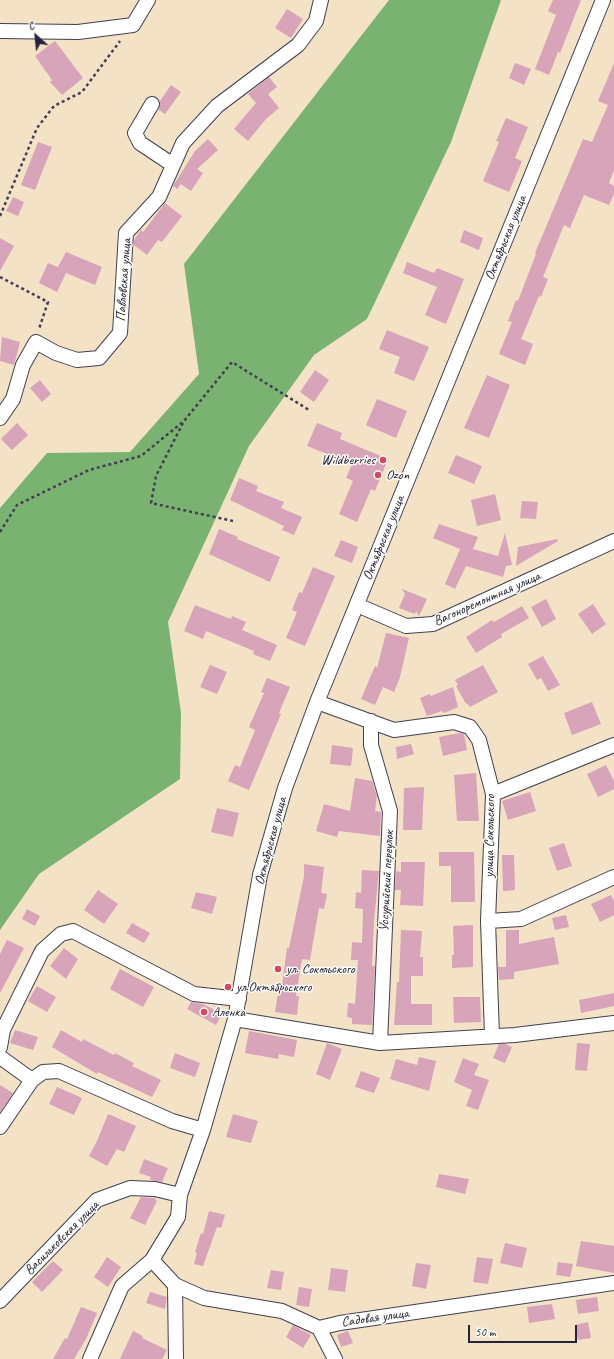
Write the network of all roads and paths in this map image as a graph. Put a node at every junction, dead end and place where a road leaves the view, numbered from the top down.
1 (148, 0) edge
2 (321, 0) edge
3 (603, 0) edge
4 (133, 25) junction
5 (0, 31) edge
6 (152, 104) dead end
7 (173, 165) junction
8 (0, 216) edge
9 (0, 276) edge
10 (36, 336) dead end
11 (309, 410) dead end
12 (0, 418) edge
13 (184, 421) junction
14 (233, 521) dead end
15 (0, 532) edge
16 (614, 541) edge
17 (356, 605) junction
18 (317, 702) junction
19 (371, 721) junction
20 (614, 745) edge
21 (493, 794) junction
22 (614, 877) edge
23 (488, 921) junction
24 (239, 999) junction
25 (234, 1020) junction
26 (614, 1023) edge
27 (492, 1036) junction
28 (380, 1043) junction
29 (0, 1047) edge
30 (0, 1057) edge
31 (32, 1080) junction
32 (0, 1128) edge
33 (203, 1130) junction
34 (180, 1195) junction
35 (152, 1260) junction
36 (175, 1285) junction
37 (613, 1287) edge
38 (0, 1301) edge
39 (319, 1328) junction
40 (90, 1359) edge
41 (176, 1359) edge
42 (335, 1359) edge

1 - 4 street
2 - 7 street, Павловская улица
3 - 17 street, Октябрьская улица
4 - 5 street
4 - 8 path
6 - 7 street
7 - 12 street, Павловская улица
9 - 10 path
11 - 13 path
13 - 14 path
13 - 15 path
16 - 17 street, Вагоноремонтная улица
17 - 18 street, Октябрьская улица
18 - 19 street, улица Сокольского
18 - 24 street, Октябрьская улица
19 - 21 street, улица Сокольского
19 - 28 street, Уссурийский переулок
20 - 21 street
21 - 23 street, улица Сокольского
22 - 23 street
23 - 27 street, улица Сокольского
24 - 25 street, Октябрьская улица
24 - 29 street
25 - 28 street
25 - 33 street, Октябрьская улица
26 - 27 street
27 - 28 street
30 - 31 street
31 - 32 street
31 - 33 street
33 - 34 street, Октябрьская улица
34 - 35 street, Октябрьская улица
34 - 38 street, Васильковская улица
35 - 36 street
35 - 40 street, Октябрьская улица
36 - 39 street
36 - 41 street
37 - 39 street, Садовая улица
39 - 42 street

